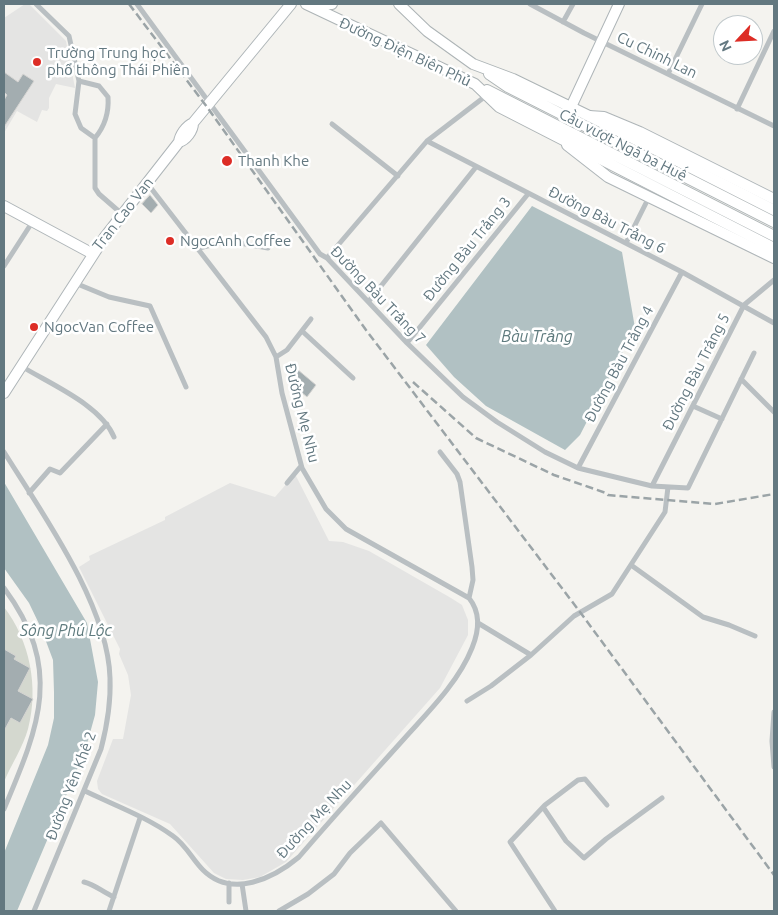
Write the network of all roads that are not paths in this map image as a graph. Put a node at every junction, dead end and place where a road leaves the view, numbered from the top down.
1 (36, 4) edge
2 (137, 4) edge
3 (291, 4) edge
4 (306, 4) edge
5 (332, 4) edge
6 (400, 4) edge
7 (530, 4) edge
8 (572, 4) edge
9 (619, 4) edge
10 (702, 4) edge
11 (563, 22) junction
12 (774, 31) edge
13 (600, 42) junction
14 (473, 64) junction
15 (668, 74) junction
16 (79, 81) junction
17 (475, 84) junction
18 (487, 95) junction
19 (210, 103) junction
20 (571, 107) junction
21 (737, 109) junction
22 (589, 116) junction
23 (332, 124) dead end
24 (774, 126) edge
25 (552, 134) junction
26 (95, 138) junction
27 (427, 142) junction
28 (476, 167) junction
29 (398, 176) junction
30 (147, 182) junction
31 (528, 194) junction
32 (650, 198) junction
33 (774, 199) edge
34 (4, 206) edge
35 (774, 210) edge
36 (122, 214) junction
37 (33, 221) junction
38 (774, 222) edge
39 (774, 236) edge
40 (626, 243) junction
41 (199, 248) junction
42 (268, 248) dead end
43 (774, 248) edge
44 (93, 254) junction
45 (328, 258) junction
46 (774, 258) edge
47 (4, 266) edge
48 (682, 272) junction
49 (774, 280) edge
50 (74, 282) junction
51 (369, 301) junction
52 (744, 305) junction
53 (311, 318) dead end
54 (774, 323) edge
55 (302, 331) junction
56 (407, 343) junction
57 (754, 353) dead end
58 (276, 357) junction
59 (20, 366) junction
60 (353, 378) dead end
61 (741, 379) junction
62 (186, 387) dead end
63 (4, 393) edge
64 (693, 406) junction
65 (774, 412) edge
66 (722, 419) junction
67 (107, 424) junction
68 (114, 437) dead end
69 (4, 452) edge
70 (440, 452) dead end
71 (301, 466) junction
72 (578, 468) junction
73 (287, 483) dead end
74 (652, 486) junction
75 (668, 487) junction
76 (30, 493) junction
77 (631, 565) junction
78 (4, 588) edge
79 (469, 598) junction
80 (478, 623) junction
81 (755, 636) dead end
82 (531, 655) junction
83 (467, 701) dead end
84 (774, 712) edge
85 (774, 767) edge
86 (85, 791) junction
87 (662, 798) dead end
88 (607, 805) dead end
89 (543, 807) junction
90 (4, 809) edge
91 (140, 818) junction
92 (84, 882) dead end
93 (229, 883) junction
94 (242, 884) junction
95 (114, 897) junction
96 (229, 902) dead end
97 (34, 911) edge
98 (109, 911) edge
99 (246, 911) edge
100 (279, 911) edge
101 (456, 911) edge
102 (555, 911) edge

1 - 16 street
2 - 19 street, Đường Bàu Trảng 7
3 - 19 main road, Tran Cao Van
4 - 5 main road
4 - 17 main road, Đường Điện Biên Phủ
6 - 14 main road, Đường Điện Biên Phủ
7 - 11 street, Cu Chinh Lan
8 - 11 street
9 - 13 main road
10 - 15 street
11 - 13 street, Cu Chinh Lan
12 - 21 street
13 - 15 street, Cu Chinh Lan
13 - 20 main road
14 - 20 main road, Đường Điện Biên Phủ
14 - 38 main road, Cầu vượt Ngã ba Huế
15 - 21 street, Cu Chinh Lan
16 - 26 street
16 - 26 street
17 - 18 main road, Đường Điện Biên Phủ
17 - 39 main road, Cầu vượt Ngã ba Huế
18 - 25 main road, Đường Điện Biên Phủ
18 - 27 street
19 - 30 main road, Tran Cao Van
19 - 45 street, Đường Bàu Trảng 7
20 - 22 main road, Đường Điện Biên Phủ
21 - 24 street, Cu Chinh Lan
22 - 33 main road
22 - 35 main road, Cầu vượt Ngã ba Huế
23 - 29 street
25 - 32 main road
25 - 43 main road, Cầu vượt Ngã ba Huế
26 - 36 street
27 - 28 street, Đường Bàu Trảng 6
27 - 29 street
28 - 31 street, Đường Bàu Trảng 6
28 - 51 street
29 - 45 street
30 - 36 main road, Tran Cao Van
30 - 41 street, Đường Mẹ Nhu
31 - 40 street, Đường Bàu Trảng 6
31 - 56 street, Đường Bàu Trảng 3
32 - 40 street
32 - 46 main road
34 - 37 main road, Tran Cao Van
36 - 44 main road, Tran Cao Van
37 - 44 main road, Tran Cao Van
37 - 47 street
40 - 48 street, Đường Bàu Trảng 6
41 - 42 street
41 - 58 street, Đường Mẹ Nhu
44 - 50 main road
45 - 51 street, Đường Bàu Trảng 7
48 - 52 street, Đường Bàu Trảng 6
48 - 72 street, Đường Bàu Trảng 4
49 - 52 street, Đường Bàu Trảng 5
50 - 59 main road
50 - 62 street
51 - 56 street, Đường Bàu Trảng 7
52 - 54 street, Đường Bàu Trảng 6
52 - 64 street, Đường Bàu Trảng 5
53 - 55 street, Đường Mẹ Nhu
55 - 58 street, Đường Mẹ Nhu
55 - 60 street
56 - 72 street, Đường Bàu Trảng 7
57 - 61 street
58 - 71 street, Đường Mẹ Nhu
59 - 63 main road
59 - 67 street
61 - 65 street
61 - 66 street
64 - 66 street
64 - 74 street, Đường Bàu Trảng 5
66 - 75 street, Đường Bàu Trảng 7
67 - 68 street
67 - 76 street
69 - 76 street, Đường Yên Khê 2
70 - 79 street
71 - 73 street
71 - 79 street, Đường Mẹ Nhu
72 - 74 street, Đường Bàu Trảng 7
74 - 75 street, Đường Bàu Trảng 7
75 - 77 street
76 - 86 street, Đường Yên Khê 2
77 - 81 street
77 - 82 street
78 - 90 street
79 - 80 street
80 - 82 street
80 - 94 street, Đường Mẹ Nhu
82 - 83 street
84 - 85 street
86 - 91 street, Đường Mẹ Nhu
86 - 97 street, Đường Yên Khê 2
87 - 89 street
88 - 89 street
89 - 102 street
91 - 93 street, Đường Mẹ Nhu
91 - 95 street
92 - 95 street
93 - 94 street, Đường Mẹ Nhu
93 - 96 street
94 - 99 street
95 - 98 street
100 - 101 street

